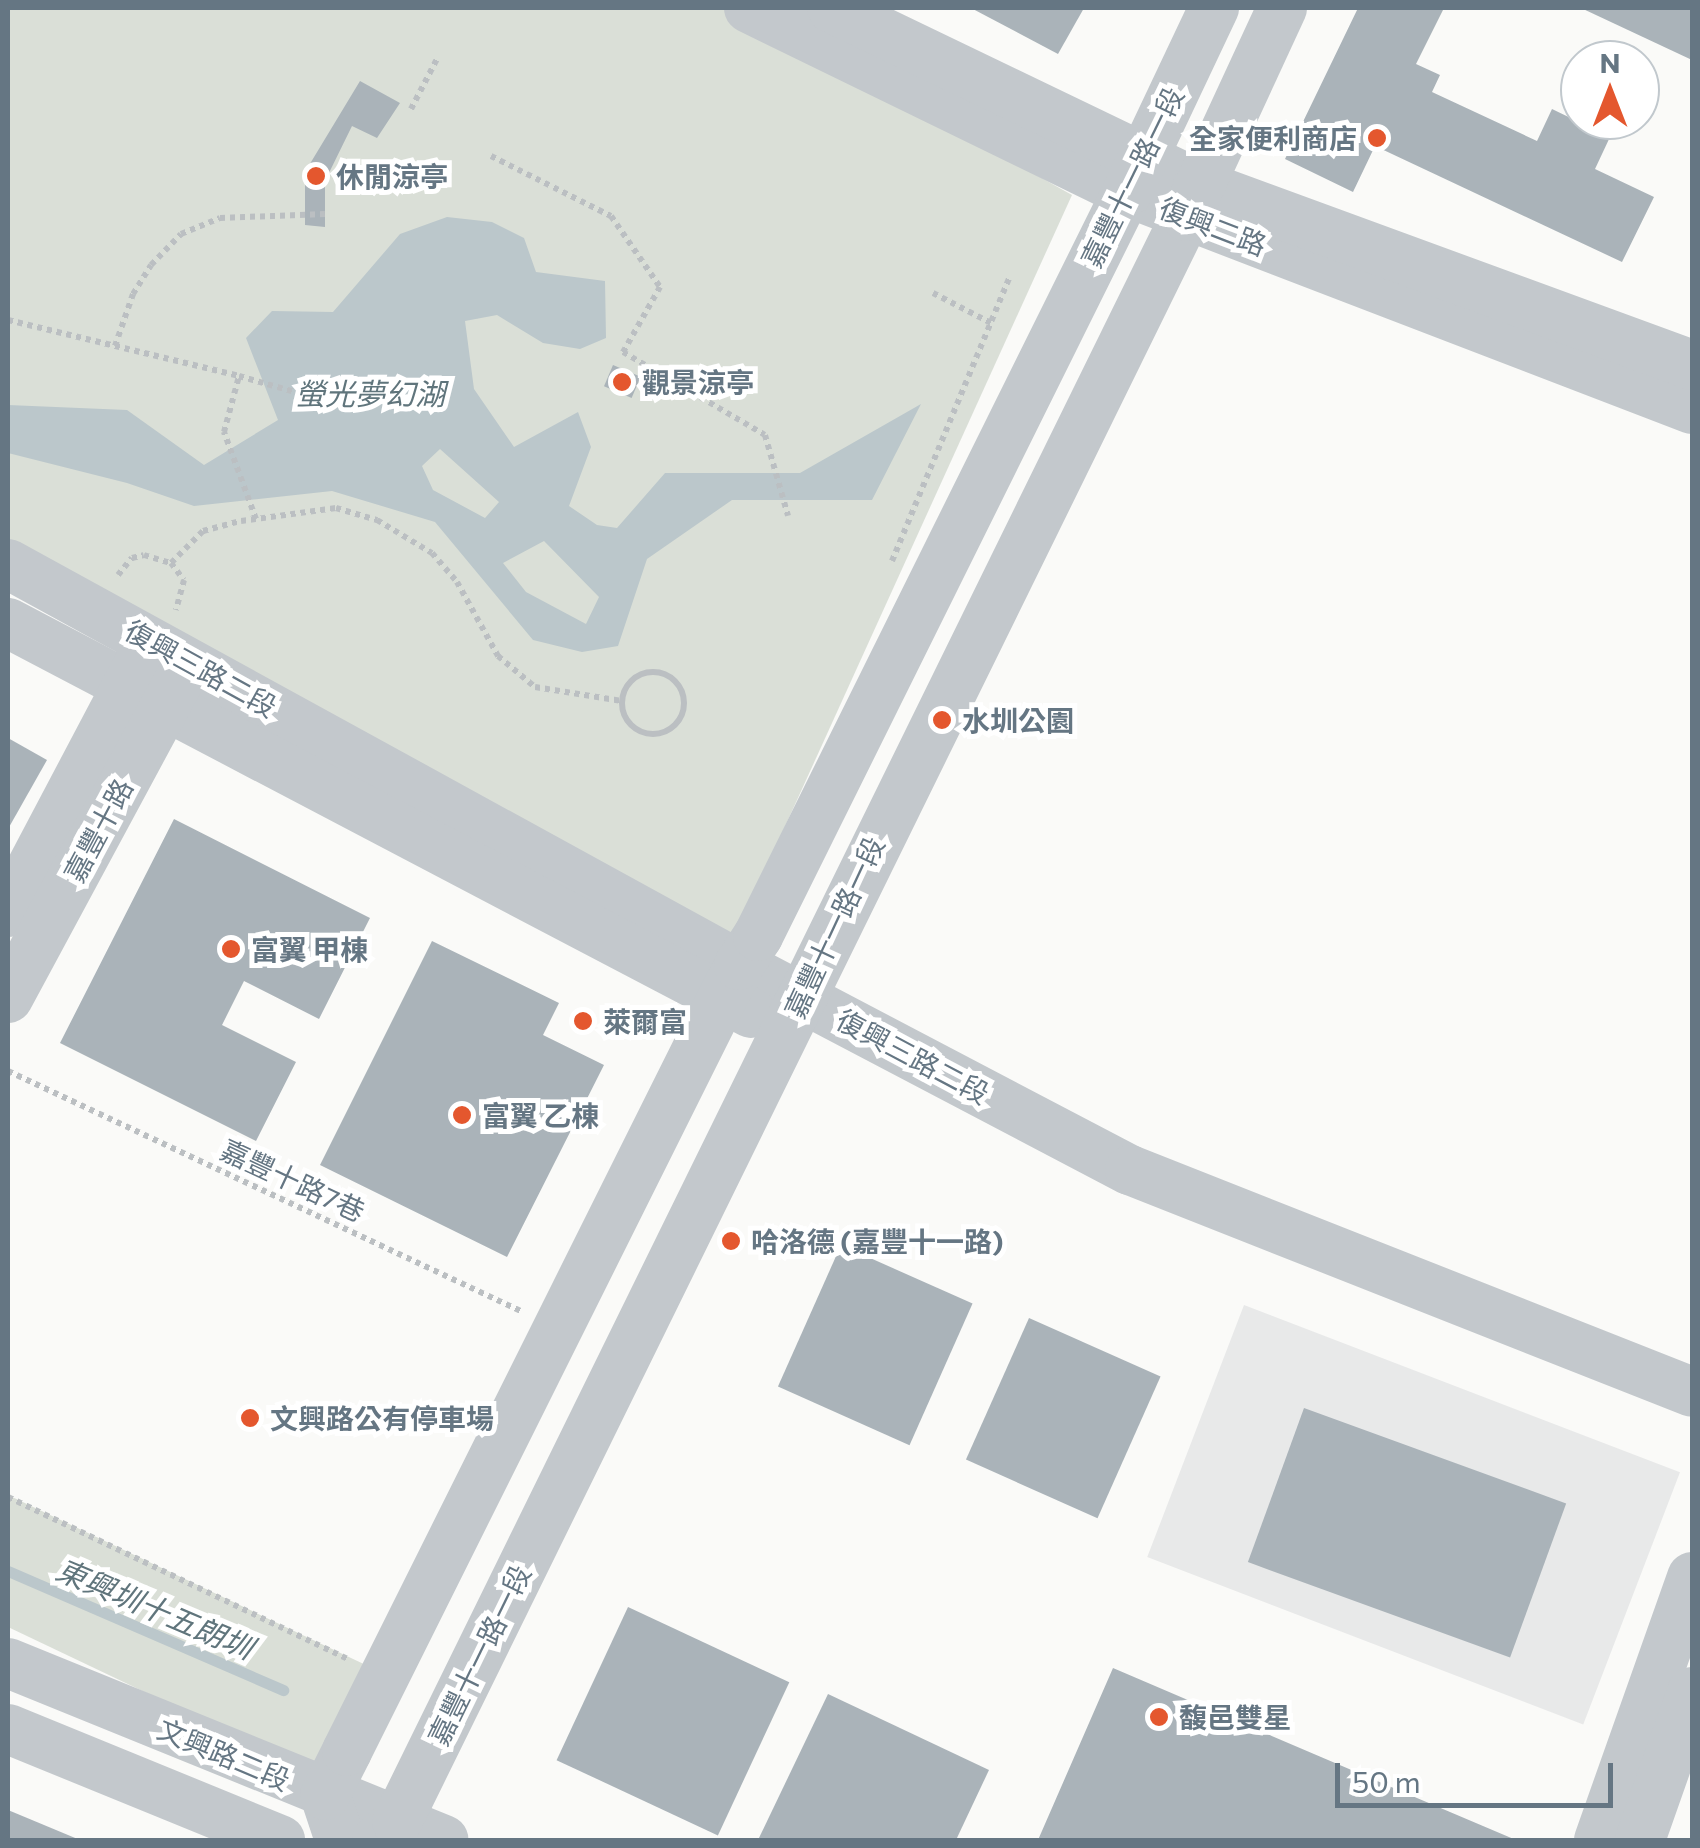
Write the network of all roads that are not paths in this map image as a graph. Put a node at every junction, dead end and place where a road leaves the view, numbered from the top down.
1 (748, 8) edge
2 (832, 8) edge
3 (1214, 8) edge
4 (1282, 8) edge
5 (1134, 175) junction
6 (1192, 200) junction
7 (1692, 365) edge
8 (1692, 409) edge
9 (8, 564) edge
10 (8, 622) edge
11 (174, 626) junction
12 (145, 698) junction
13 (8, 912) edge
14 (730, 982) junction
15 (8, 998) edge
16 (794, 1013) junction
17 (1692, 1392) edge
18 (1692, 1426) edge
19 (1692, 1577) edge
20 (8, 1663) edge
21 (1692, 1692) edge
22 (8, 1729) edge
23 (332, 1818) edge
24 (387, 1831) edge
25 (280, 1840) edge
26 (443, 1840) edge
27 (1600, 1840) edge
28 (1640, 1840) edge

1 - 5 street, 復興二路
2 - 5 street, 復興二路
3 - 5 street, 嘉豐十一路一段
4 - 6 street, 嘉豐十一路一段
5 - 6 street, 復興二路
5 - 14 street, 嘉豐十一路一段
6 - 7 street, 復興二路
6 - 8 street, 復興二路
6 - 16 street, 嘉豐十一路一段
9 - 11 street, 復興三路二段
10 - 12 street, 復興三路二段
11 - 12 street, 嘉豐十路
11 - 14 street, 復興三路二段
12 - 13 street, 嘉豐十路
12 - 14 street, 復興三路二段
12 - 15 street, 嘉豐十路
14 - 16 street, 復興三路二段
14 - 23 street, 嘉豐十一路一段
16 - 17 street, 復興三路二段
16 - 18 street, 復興三路二段
16 - 24 street, 嘉豐十一路一段
19 - 27 street
20 - 23 street, 文興路二段
21 - 28 street
22 - 25 street
23 - 24 street, 文興路二段
24 - 26 street, 文興路二段

